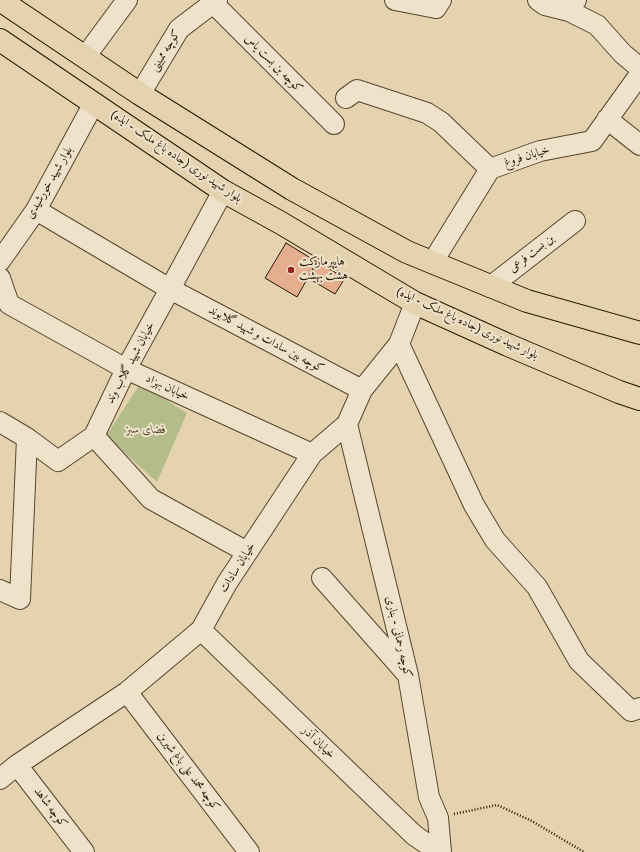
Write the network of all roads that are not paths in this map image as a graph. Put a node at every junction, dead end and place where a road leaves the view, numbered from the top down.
1 (127, 0) edge
2 (395, 0) edge
3 (441, 0) edge
4 (538, 0) edge
5 (213, 1) edge
6 (6, 2) edge
7 (573, 5) edge
8 (0, 40) edge
9 (85, 57) junction
10 (640, 68) edge
11 (640, 74) edge
12 (115, 77) junction
13 (140, 94) junction
14 (346, 98) dead end
15 (94, 103) junction
16 (608, 119) junction
17 (334, 124) dead end
18 (640, 146) edge
19 (490, 169) junction
20 (223, 191) junction
21 (36, 210) junction
22 (575, 221) dead end
23 (0, 261) edge
24 (432, 263) junction
25 (0, 278) edge
26 (490, 287) junction
27 (170, 289) junction
28 (415, 303) junction
29 (640, 332) edge
30 (399, 344) junction
31 (126, 369) junction
32 (362, 390) junction
33 (640, 399) edge
34 (0, 422) edge
35 (347, 424) junction
36 (94, 436) junction
37 (27, 438) junction
38 (312, 454) junction
39 (248, 552) junction
40 (322, 578) dead end
41 (0, 590) edge
42 (202, 630) junction
43 (408, 674) junction
44 (127, 692) junction
45 (640, 708) edge
46 (17, 765) junction
47 (0, 779) edge
48 (434, 851) edge
49 (84, 852) edge
50 (249, 852) edge

1 - 9 street
2 - 3 street
4 - 7 street
5 - 13 street, کوچه ممبینی
5 - 17 street, کوچه بن بست یاس
6 - 9 highway
7 - 10 street
8 - 15 highway, بلوار شهید نوری (جاده باغ ملک - ایذه)
9 - 12 highway
11 - 16 street, خیابان فروغ
12 - 13 highway
12 - 15 highway
13 - 24 highway
14 - 19 street
15 - 20 highway, بلوار شهید نوری (جاده باغ ملک - ایذه)
15 - 21 street, بلوار شهید خورشیدی
16 - 18 street
16 - 19 street, خیابان فروغ
19 - 24 street, خیابان فروغ
20 - 27 street, خیابان شهید گلاب وند
20 - 28 highway, بلوار شهید نوری (جاده باغ ملک - ایذه)
21 - 23 street, بلوار شهید خورشیدی
21 - 27 street, کوچه بین سادات و شهید گلابوند
22 - 26 street, بن بست فرعی
24 - 26 highway
25 - 31 street, خیابان بهزاد
26 - 29 highway
27 - 31 street, خیابان شهید گلاب وند
27 - 32 street, کوچه بین سادات و شهید گلابوند
28 - 30 street, خیابان سادات
28 - 33 highway, بلوار شهید نوری (جاده باغ ملک - ایذه)
30 - 32 street, خیابان سادات
30 - 45 street
31 - 36 street, خیابان شهید گلاب وند
31 - 38 street, خیابان بهزاد
32 - 35 street, خیابان سادات
34 - 37 street, خیابان شهید گلاب وند
35 - 38 street, خیابان سادات
35 - 43 street, کوچه رحمانی - بناری
36 - 37 street, خیابان شهید گلاب وند
36 - 39 street
37 - 41 street
38 - 39 street, خیابان سادات
39 - 42 street, خیابان سادات
40 - 43 street
42 - 44 street, خیابان سادات
42 - 48 street, خیابان آذر
43 - 48 street, کوچه رحمانی - بناری
44 - 46 street, خیابان سادات
44 - 50 street, کوچه محمد علی باغ شیرین
46 - 47 street, خیابان سادات
46 - 49 street, کوچه شاهد

